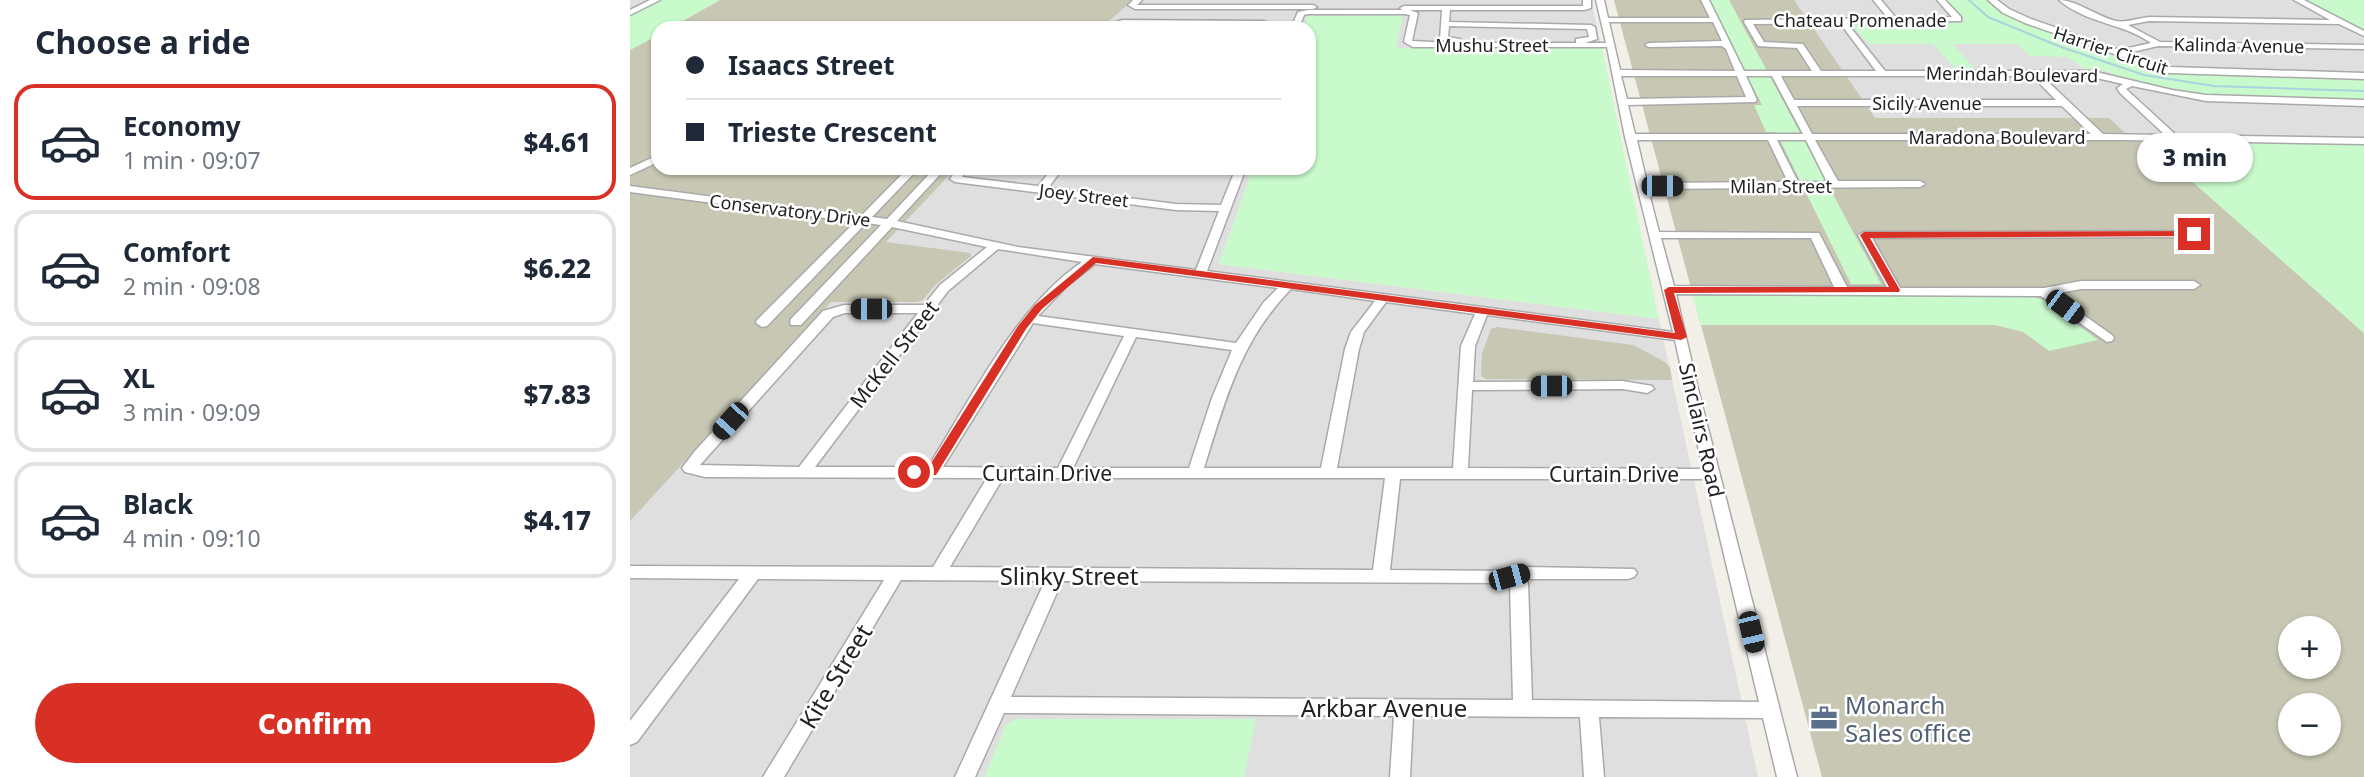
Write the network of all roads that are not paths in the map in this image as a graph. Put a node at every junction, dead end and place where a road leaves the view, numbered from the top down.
1 (656, 0) edge
2 (1138, 0) edge
3 (1188, 0) edge
4 (1234, 0) edge
5 (1587, 0) edge
6 (1600, 0) edge
7 (1705, 0) edge
8 (1877, 0) edge
9 (1941, 0) edge
10 (1992, 0) edge
11 (2063, 0) edge
12 (2298, 0) edge
13 (1321, 1) edge
14 (1355, 3) junction
15 (1275, 4) edge
16 (1182, 8) junction
17 (1229, 8) junction
18 (1446, 9) junction
19 (1351, 12) junction
20 (630, 13) edge
21 (1604, 20) junction
22 (1716, 20) junction
23 (1265, 21) edge
24 (1298, 21) edge
25 (1842, 21) junction
26 (1895, 21) junction
27 (2340, 22) junction
28 (1445, 24) junction
29 (2121, 24) junction
30 (2364, 34) edge
31 (1726, 44) junction
32 (2158, 44) junction
33 (1609, 45) junction
34 (1650, 45) dead end
35 (2364, 47) edge
36 (2116, 53) junction
37 (1615, 73) junction
38 (1741, 73) junction
39 (1775, 73) junction
40 (1818, 73) junction
41 (1882, 73) junction
42 (2033, 73) junction
43 (2364, 76) edge
44 (2132, 82) junction
45 (1622, 102) junction
46 (1791, 103) junction
47 (2063, 103) junction
48 (2364, 103) edge
49 (1630, 137) junction
50 (1772, 137) junction
51 (1810, 137) junction
52 (2100, 137) junction
53 (2173, 137) junction
54 (2364, 141) edge
55 (651, 162) edge
56 (630, 172) edge
57 (907, 175) edge
58 (934, 175) edge
59 (958, 175) edge
60 (1053, 175) edge
61 (1239, 175) edge
62 (1920, 184) dead end
63 (1642, 186) junction
64 (1795, 186) junction
65 (1835, 186) junction
66 (630, 189) edge
67 (1041, 190) junction
68 (1227, 208) junction
69 (863, 220) junction
70 (889, 223) junction
71 (2194, 234) dead end
72 (1654, 235) junction
73 (995, 246) junction
74 (1093, 260) junction
75 (1200, 274) junction
76 (2194, 285) dead end
77 (1287, 286) junction
78 (1843, 289) junction
79 (1669, 290) junction
80 (1895, 290) junction
81 (2044, 292) junction
82 (1383, 298) junction
83 (928, 309) junction
84 (1482, 312) junction
85 (1030, 319) junction
86 (796, 322) dead end
87 (762, 323) dead end
88 (1132, 333) junction
89 (1681, 337) junction
90 (2107, 338) dead end
91 (1238, 347) junction
92 (1465, 386) junction
93 (1647, 389) dead end
94 (803, 472) junction
95 (932, 472) junction
96 (998, 473) junction
97 (1063, 473) junction
98 (1195, 473) junction
99 (1328, 474) junction
100 (1393, 474) junction
101 (1460, 474) junction
102 (1712, 474) junction
103 (630, 572) edge
104 (753, 573) junction
105 (1628, 573) dead end
106 (896, 574) junction
107 (938, 574) junction
108 (1056, 575) junction
109 (1381, 577) junction
110 (1509, 577) junction
111 (998, 705) junction
112 (1404, 708) junction
113 (1523, 708) junction
114 (1589, 708) junction
115 (1770, 710) junction
116 (630, 736) edge
117 (774, 777) edge
118 (965, 777) edge
119 (1400, 777) edge
120 (1594, 777) edge
121 (1787, 777) edge

1 - 20 street
2 - 16 street
3 - 16 street
4 - 17 street
5 - 18 street
6 - 21 street, Sinclairs Road
7 - 22 street
8 - 26 street
9 - 26 street, Chateau Promenade
10 - 36 street, Harrier Circuit
11 - 29 street
12 - 27 street
13 - 14 street
13 - 15 street
14 - 18 street
14 - 19 street
15 - 17 street
15 - 23 street
16 - 17 street
18 - 28 street
19 - 24 street, Mushu Street
19 - 33 street, Mushu Street
21 - 22 street
21 - 33 street, Sinclairs Road
22 - 31 street
25 - 26 street, Chateau Promenade
25 - 40 street, Chateau Promenade
25 - 41 street
27 - 29 street
27 - 30 street
28 - 28 street
29 - 32 street
31 - 34 street
31 - 38 street
32 - 35 street, Kalinda Avenue
32 - 36 street, Kalinda Avenue
33 - 37 street, Sinclairs Road
36 - 43 street, Harrier Circuit
37 - 38 street, Merindah Boulevard
37 - 45 street, Sinclairs Road
38 - 39 street, Merindah Boulevard
38 - 45 street
39 - 40 street, Merindah Boulevard
39 - 46 street
40 - 41 street, Merindah Boulevard
41 - 42 street, Merindah Boulevard
42 - 44 street, Merindah Boulevard
42 - 47 street
44 - 48 street, Merindah Boulevard
44 - 53 street
45 - 49 street, Sinclairs Road
46 - 47 street, Sicily Avenue
46 - 51 street
47 - 52 street
49 - 50 street, Maradona Boulevard
49 - 63 street, Sinclairs Road
50 - 51 street, Maradona Boulevard
50 - 64 street
51 - 52 street, Maradona Boulevard
51 - 65 street
52 - 53 street, Maradona Boulevard
53 - 54 street, Maradona Boulevard
55 - 56 street
57 - 69 street
58 - 70 street
59 - 67 street, Joey Street
60 - 67 street
61 - 68 street
62 - 65 street, Milan Street
63 - 64 street, Milan Street
63 - 72 street, Sinclairs Road
64 - 65 street, Milan Street
66 - 69 street, Conservatory Drive
67 - 68 street, Joey Street
68 - 75 street
69 - 70 street, Conservatory Drive
69 - 87 street
70 - 73 street, Conservatory Drive
70 - 86 street
71 - 80 street
72 - 78 street
72 - 79 street, Sinclairs Road
73 - 74 street, Conservatory Drive
73 - 83 street, McKell Street
74 - 75 street, Conservatory Drive
74 - 85 street
75 - 77 street, Conservatory Drive
76 - 81 street
77 - 82 street, Conservatory Drive
77 - 91 street
78 - 79 street
78 - 80 street
79 - 89 street, Sinclairs Road
80 - 81 street
81 - 90 street
82 - 84 street, Conservatory Drive
82 - 99 street
83 - 94 street, McKell Street
83 - 94 street, Curtain Drive
84 - 89 street, Conservatory Drive
84 - 92 street
85 - 88 street
85 - 95 street
88 - 91 street
88 - 97 street
89 - 102 street, Sinclairs Road
91 - 98 street
92 - 93 street
92 - 101 street
94 - 95 street, Curtain Drive
95 - 96 street, Curtain Drive
96 - 97 street, Curtain Drive
96 - 107 street
97 - 98 street, Curtain Drive
98 - 99 street, Curtain Drive
99 - 100 street, Curtain Drive
100 - 101 street, Curtain Drive
100 - 109 street
101 - 102 street, Curtain Drive
102 - 115 street, Sinclairs Road
103 - 104 street, Slinky Street
104 - 106 street, Slinky Street
104 - 116 street
105 - 110 street, Slinky Street
106 - 107 street, Slinky Street
106 - 117 street, Kite Street
107 - 108 street, Slinky Street
108 - 109 street, Slinky Street
108 - 111 street
109 - 110 street, Slinky Street
110 - 113 street
111 - 112 street, Arkbar Avenue
111 - 118 street
112 - 113 street, Arkbar Avenue
112 - 119 street
113 - 114 street, Arkbar Avenue
114 - 115 street, Arkbar Avenue
114 - 120 street
115 - 121 street, Sinclairs Road

